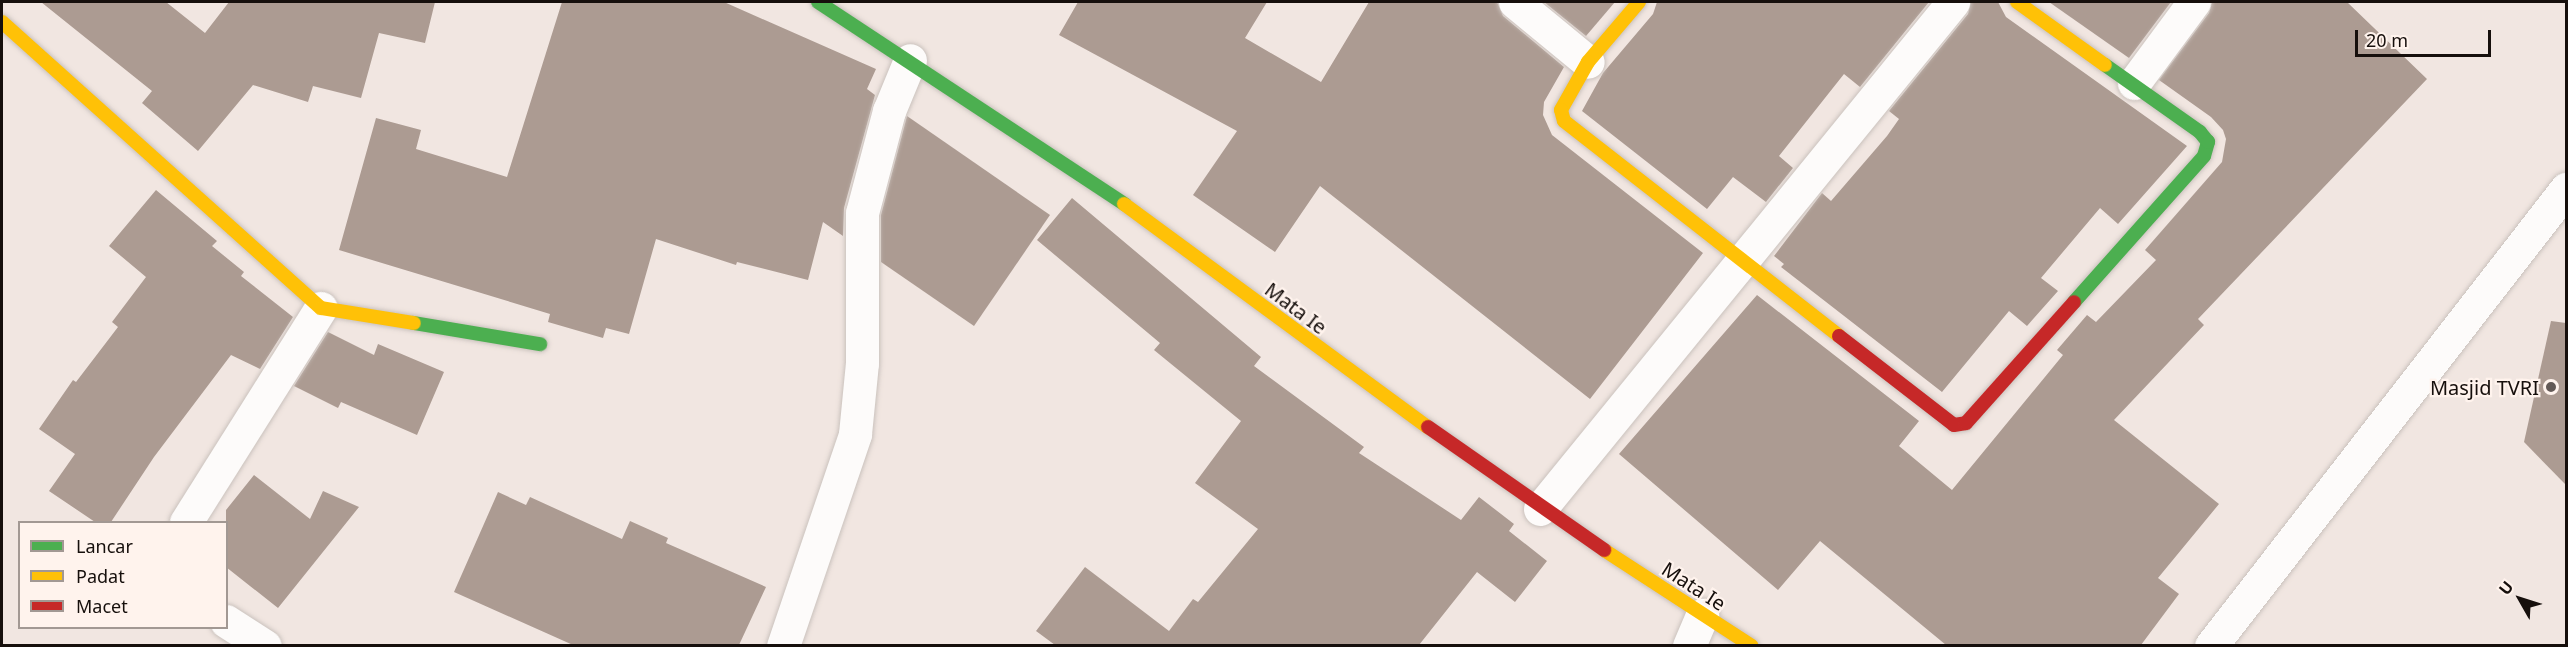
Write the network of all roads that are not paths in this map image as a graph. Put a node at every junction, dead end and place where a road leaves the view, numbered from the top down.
1 (818, 2) edge
2 (1515, 2) edge
3 (1639, 2) edge
4 (1953, 2) edge
5 (2017, 2) edge
6 (2194, 2) edge
7 (2, 22) edge
8 (910, 60) junction
9 (1588, 62) junction
10 (2133, 83) junction
11 (2566, 189) edge
12 (1743, 258) junction
13 (321, 308) junction
14 (540, 344) dead end
15 (1540, 509) junction
16 (187, 521) edge
17 (1702, 615) junction
18 (228, 622) edge
19 (265, 645) edge
20 (783, 645) edge
21 (1689, 645) edge
22 (1752, 645) edge
23 (2211, 645) edge

1 - 8 street, Mata Ie
2 - 9 street
3 - 9 street
4 - 12 street
5 - 10 street
6 - 10 street
7 - 13 street
8 - 15 street, Mata Ie
8 - 20 street
9 - 12 street
10 - 12 street
11 - 23 street
12 - 15 street
13 - 14 street
13 - 16 street
15 - 17 street, Mata Ie
17 - 21 street
17 - 22 street, Mata Ie
18 - 19 street

